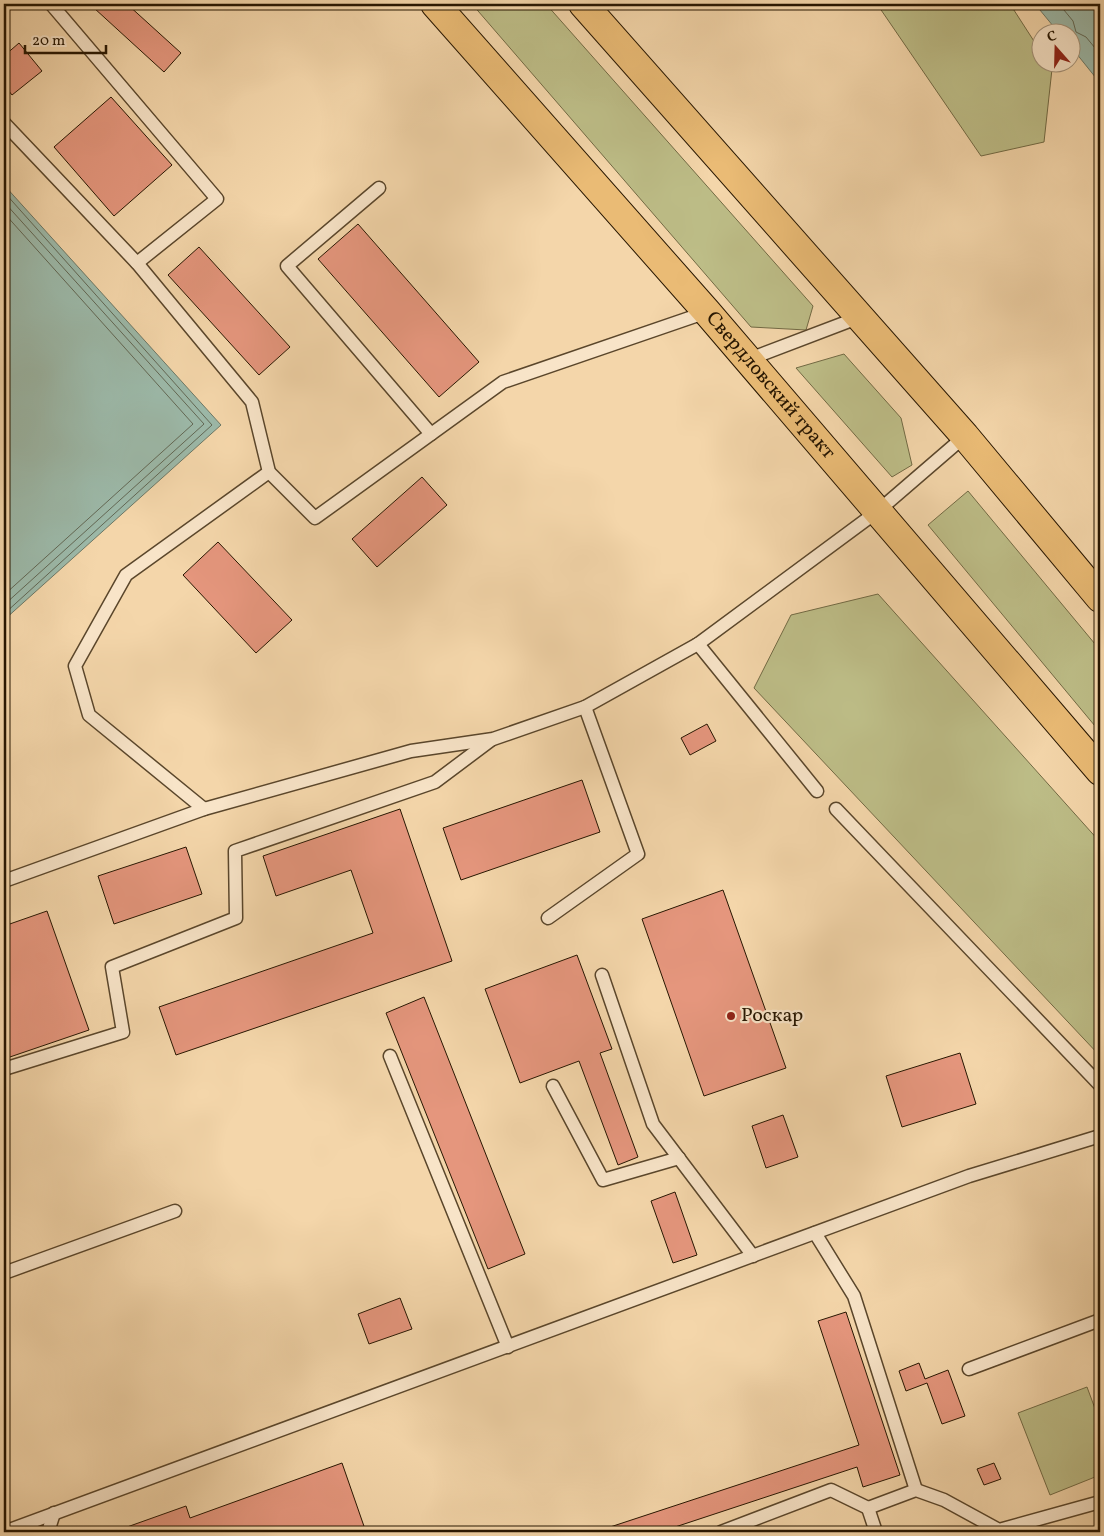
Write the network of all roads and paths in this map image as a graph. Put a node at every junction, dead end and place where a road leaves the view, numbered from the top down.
1 (51, 4) edge
2 (435, 4) edge
3 (583, 4) edge
4 (4, 123) edge
5 (379, 188) dead end
6 (138, 263) junction
7 (707, 312) junction
8 (860, 317) junction
9 (747, 360) junction
10 (431, 434) junction
11 (965, 436) junction
12 (269, 472) junction
13 (878, 511) junction
14 (1100, 598) edge
15 (698, 644) junction
16 (585, 707) junction
17 (493, 739) junction
18 (1100, 771) edge
19 (817, 791) dead end
20 (836, 809) dead end
21 (204, 810) junction
22 (4, 881) edge
23 (548, 918) dead end
24 (602, 975) dead end
25 (390, 1056) dead end
26 (4, 1069) edge
27 (1100, 1085) edge
28 (553, 1086) dead end
29 (1100, 1136) edge
30 (679, 1158) junction
31 (175, 1211) dead end
32 (815, 1233) junction
33 (753, 1256) junction
34 (4, 1273) edge
35 (1100, 1320) edge
36 (508, 1347) junction
37 (969, 1369) dead end
38 (916, 1490) junction
39 (1100, 1502) edge
40 (868, 1508) junction
41 (54, 1513) junction
42 (4, 1532) edge
43 (48, 1532) edge
44 (721, 1532) edge
45 (876, 1532) edge

1 - 6 lane
2 - 7 main road, Свердловский тракт
3 - 8 main road
4 - 6 lane
5 - 10 lane
6 - 12 lane
7 - 9 main road, Свердловский тракт
7 - 10 lane
8 - 9 lane
8 - 11 main road
9 - 13 main road, Свердловский тракт
10 - 12 lane
11 - 13 lane
11 - 14 main road
12 - 21 lane
13 - 15 lane
13 - 18 main road, Свердловский тракт
15 - 16 lane
15 - 19 lane
16 - 17 lane
16 - 23 lane
17 - 21 lane
17 - 26 lane
20 - 27 lane
21 - 22 lane
24 - 30 lane
25 - 36 lane
28 - 30 lane
29 - 32 lane
30 - 33 lane
31 - 34 lane
32 - 33 lane
32 - 38 lane
33 - 36 lane
35 - 37 lane
36 - 41 lane
38 - 39 lane
38 - 40 lane
40 - 44 lane
40 - 45 lane
41 - 42 lane
41 - 43 lane

